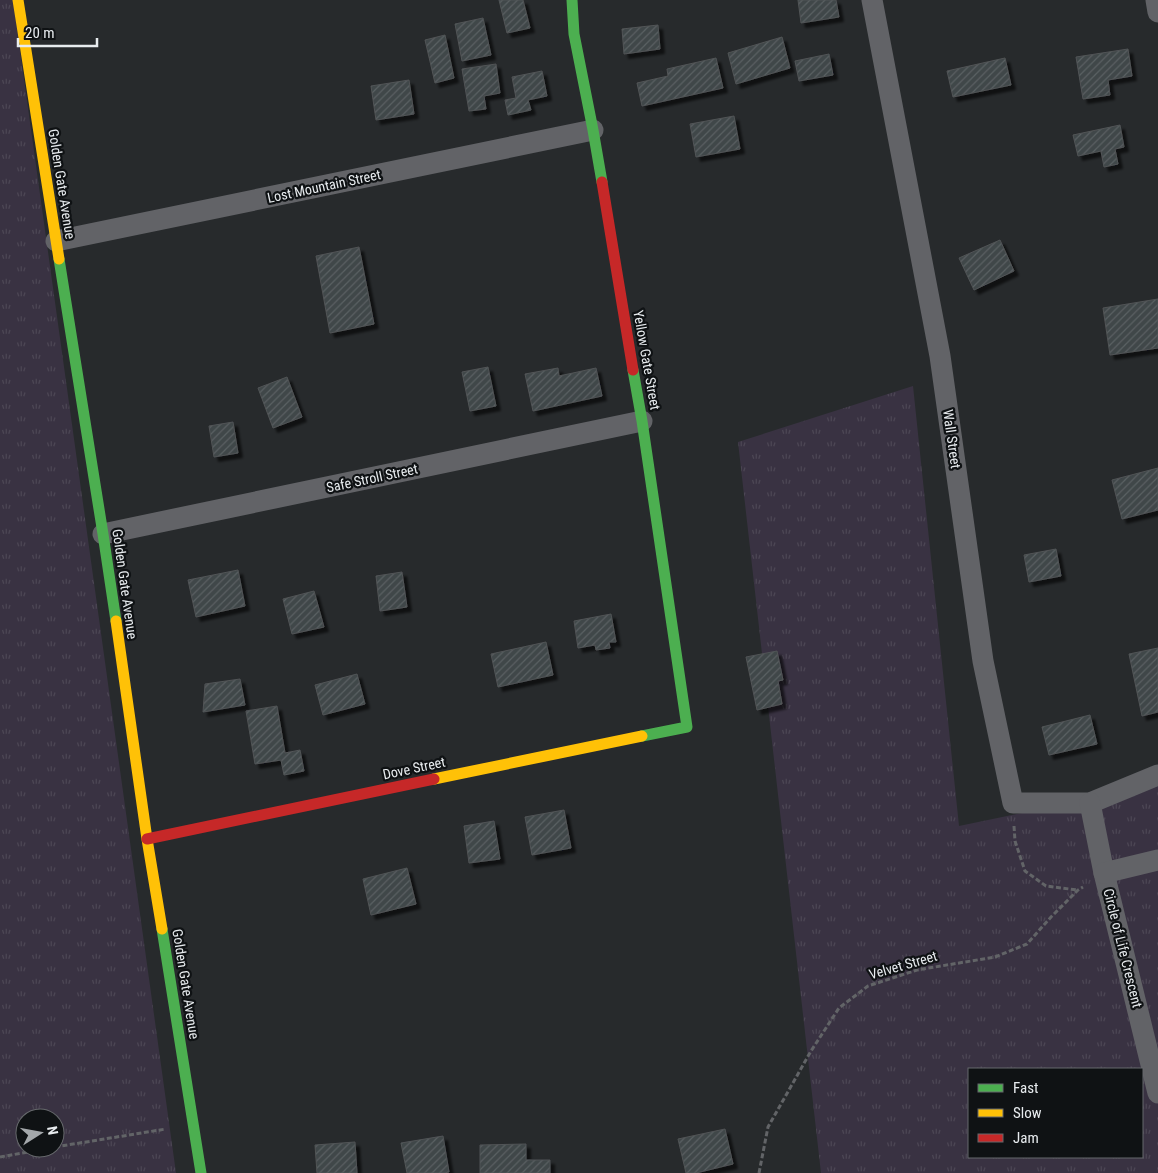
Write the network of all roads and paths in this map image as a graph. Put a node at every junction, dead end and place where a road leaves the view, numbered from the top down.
1 (18, 0) edge
2 (572, 0) edge
3 (872, 0) edge
4 (1156, 0) edge
5 (1158, 12) edge
6 (593, 130) junction
7 (56, 241) junction
8 (642, 422) junction
9 (103, 534) junction
10 (687, 727) joint
11 (1158, 775) edge
12 (1013, 803) junction
13 (1090, 803) junction
14 (147, 839) junction
15 (1158, 860) edge
16 (1104, 872) junction
17 (1078, 890) junction
18 (1158, 1093) edge
19 (194, 1124) junction
20 (65, 1146) edge
21 (15, 1154) edge
22 (0, 1157) edge
23 (201, 1173) edge
24 (759, 1173) edge

1 - 7 street, Golden Gate Avenue
2 - 6 street, Yellow Gate Street
3 - 12 street, Wall Street
4 - 5 street
6 - 7 street, Lost Mountain Street
6 - 8 street, Yellow Gate Street
7 - 9 street, Golden Gate Avenue
8 - 9 street, Safe Stroll Street
8 - 10 street, Yellow Gate Street
9 - 14 street, Golden Gate Avenue
10 - 14 street, Dove Street
11 - 13 street
12 - 13 street
12 - 17 path
13 - 16 street, Circle of Life Crescent
14 - 19 street, Golden Gate Avenue
15 - 16 street
16 - 17 path, Velvet Street
16 - 18 street, Circle of Life Crescent
17 - 24 path, Velvet Street
19 - 20 path
19 - 23 street, Golden Gate Avenue
21 - 22 path

